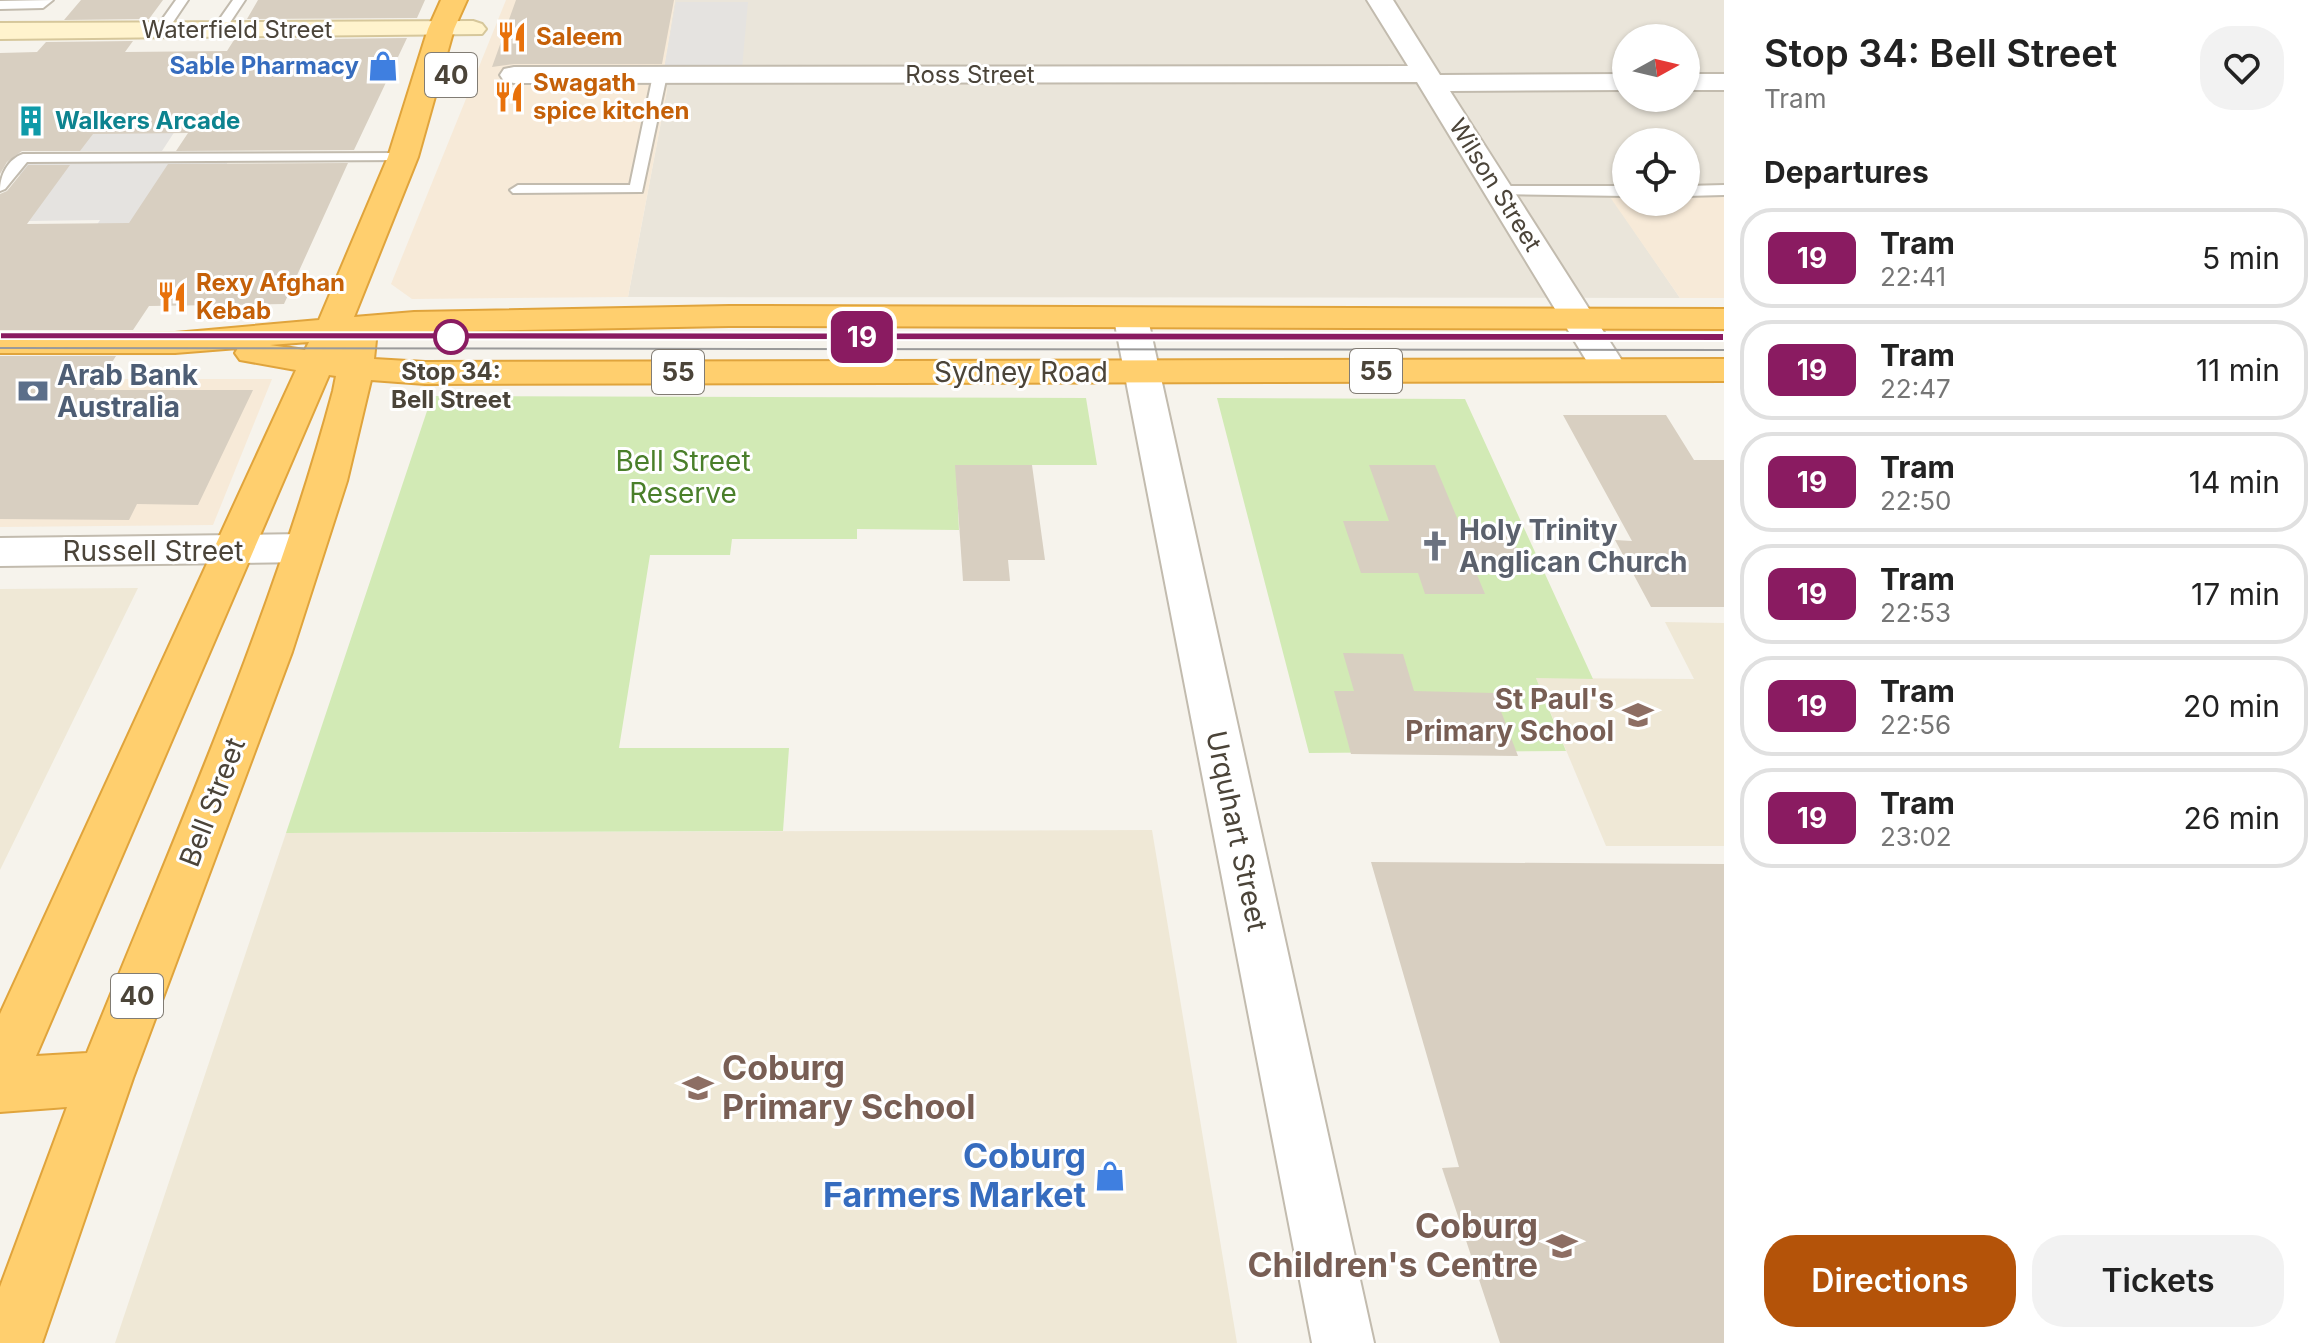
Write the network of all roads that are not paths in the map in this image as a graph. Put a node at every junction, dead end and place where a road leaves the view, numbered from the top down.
1 (47, 0) edge
2 (182, 0) edge
3 (239, 0) edge
4 (454, 0) edge
5 (1380, 0) edge
6 (2, 7) edge
7 (441, 29) junction
8 (218, 30) junction
9 (0, 31) edge
10 (160, 31) junction
11 (469, 39) joint
12 (514, 75) dead end
13 (660, 75) junction
14 (1429, 79) junction
15 (1612, 82) edge
16 (1700, 82) edge
17 (1724, 82) edge
18 (405, 151) junction
19 (0, 186) edge
20 (518, 190) dead end
21 (1724, 190) edge
22 (1499, 191) junction
23 (1612, 191) edge
24 (1700, 191) edge
25 (1131, 319) junction
26 (1577, 319) junction
27 (1724, 319) edge
28 (346, 327) junction
29 (0, 343) edge
30 (175, 343) junction
31 (316, 364) junction
32 (355, 368) junction
33 (1610, 370) junction
34 (1724, 370) edge
35 (1142, 371) junction
36 (305, 548) junction
37 (235, 551) junction
38 (0, 552) edge
39 (0, 1075) edge
40 (105, 1078) junction
41 (0, 1085) edge
42 (11, 1343) edge
43 (1343, 1343) edge

1 - 6 lane
2 - 10 lane
3 - 8 lane
4 - 7 highway, Bell Street / 40
5 - 14 street, Wilson Street
7 - 8 street, Waterfield Street
7 - 11 street, Waterfield Street
7 - 18 highway, Bell Street / 40
8 - 10 street, Waterfield Street
9 - 10 street, Waterfield Street
11 - 18 highway, Bell Street / 40
12 - 13 street, Ross Street
13 - 14 street, Ross Street
13 - 20 lane
14 - 15 street, Ross Street
14 - 22 street, Wilson Street
16 - 17 street
18 - 19 lane
18 - 28 highway, Bell Street / 40
21 - 24 lane
22 - 23 lane
22 - 26 street, Wilson Street
25 - 26 highway, Sydney Road / 55
25 - 28 highway, Sydney Road / 55
25 - 35 street, Urquhart Street
26 - 27 highway, Sydney Road / 55
26 - 33 street, Wilson Street
28 - 30 highway, Sydney Road / 55
28 - 31 highway, Bell Street / 40
28 - 32 highway, Bell Street / 40
29 - 30 highway, Sydney Road / 55
30 - 31 highway, Sydney Road / 55
31 - 32 highway, Sydney Road / 55
31 - 37 highway, Bell Street / 40
32 - 35 highway, Sydney Road / 55
32 - 36 highway, Bell Street / 40
33 - 34 highway, Sydney Road / 55
33 - 35 highway, Sydney Road / 55
35 - 43 street, Urquhart Street
36 - 37 street, Russell Street
36 - 40 highway, Bell Street / 40
37 - 38 street, Russell Street
37 - 39 highway, Bell Street / 40
40 - 41 highway
40 - 42 highway, Bell Street / 40

